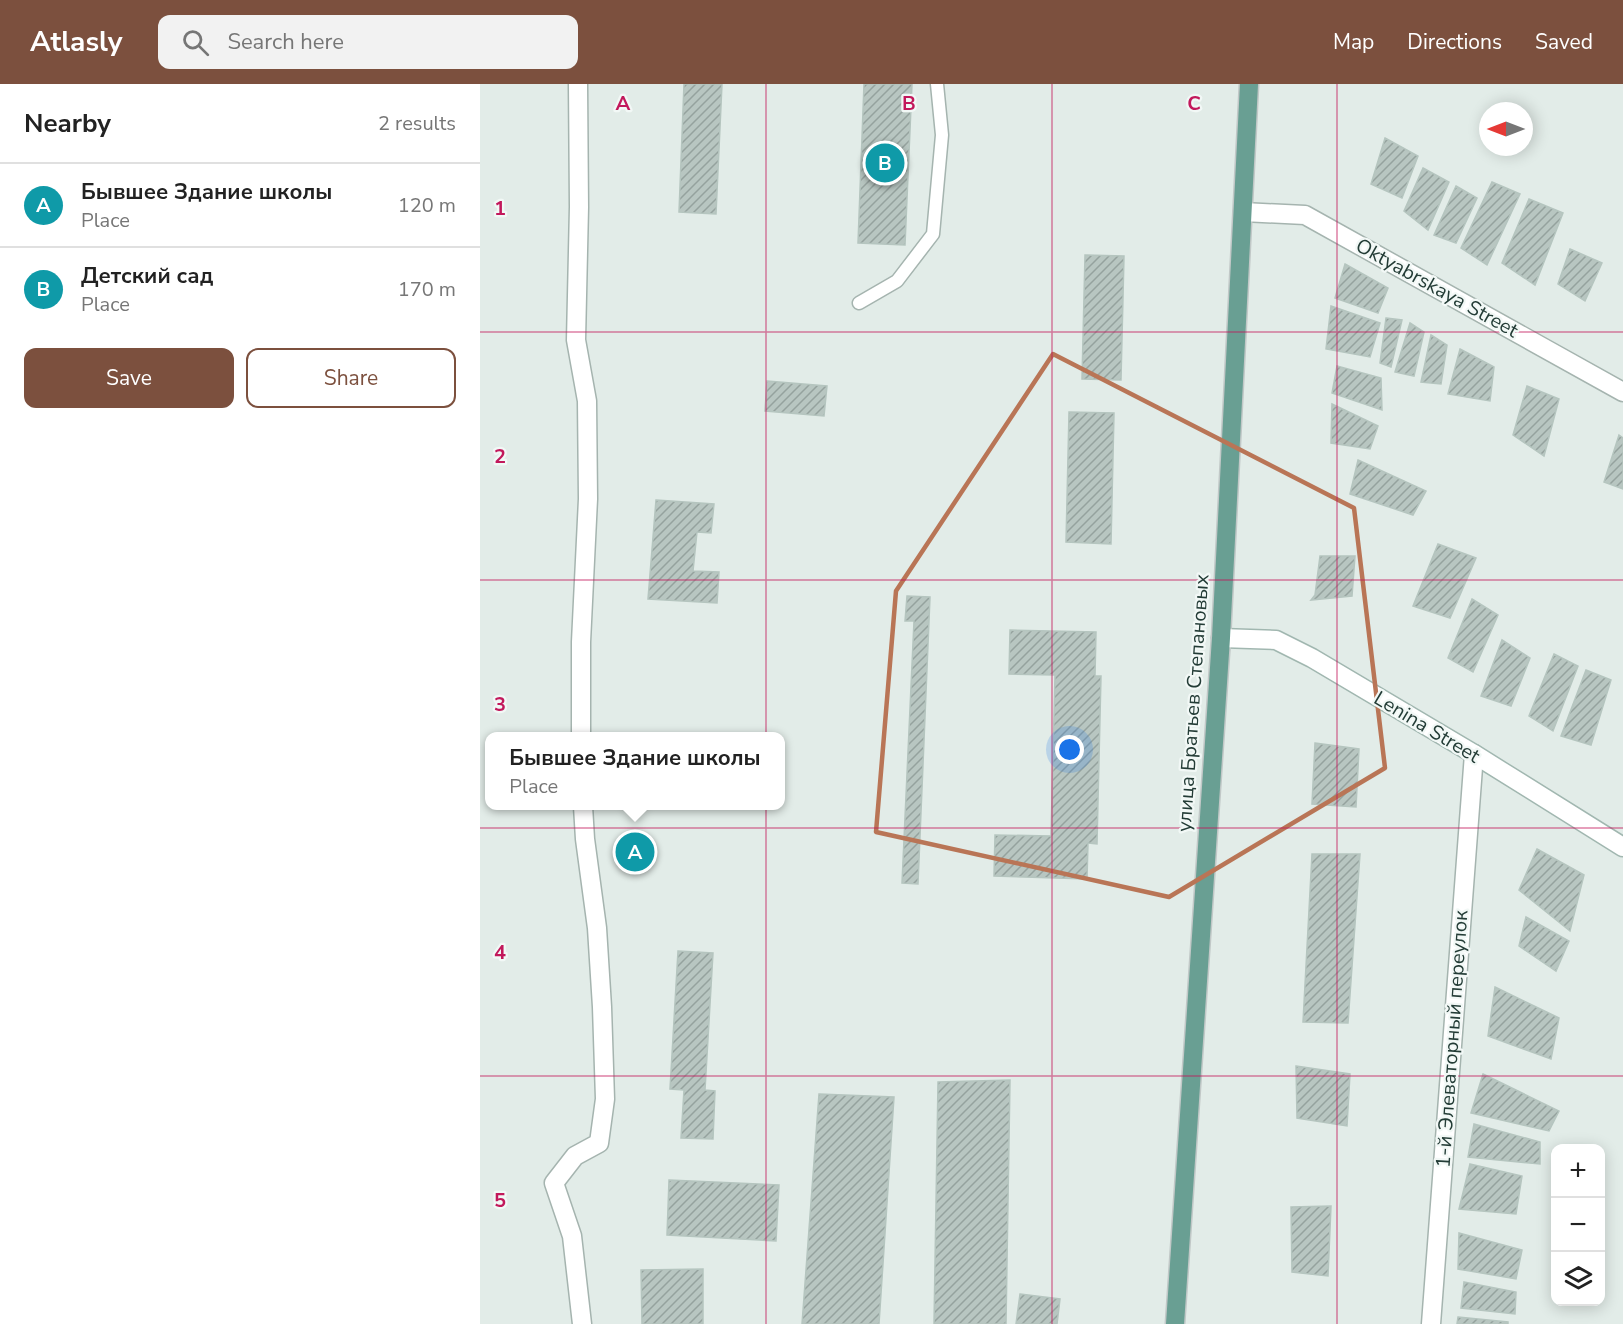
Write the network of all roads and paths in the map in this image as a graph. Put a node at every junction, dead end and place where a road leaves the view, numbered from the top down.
1 (579, 84) edge
2 (937, 84) edge
3 (1249, 84) edge
4 (1243, 212) junction
5 (859, 303) dead end
6 (1623, 392) edge
7 (1221, 638) junction
8 (581, 732) edge
9 (1474, 754) junction
10 (583, 810) edge
11 (1623, 847) edge
12 (582, 1324) edge
13 (1175, 1324) edge
14 (1431, 1324) edge

1 - 8 street
2 - 5 lane
3 - 4 main road, улица Братьев Степановых
4 - 6 street, Oktyabrskaya Street
4 - 7 main road, улица Братьев Степановых
7 - 9 street, Lenina Street
7 - 13 main road, улица Братьев Степановых
9 - 11 street, Lenina Street
9 - 14 street, 1-й Элеваторный переулок
10 - 12 street

